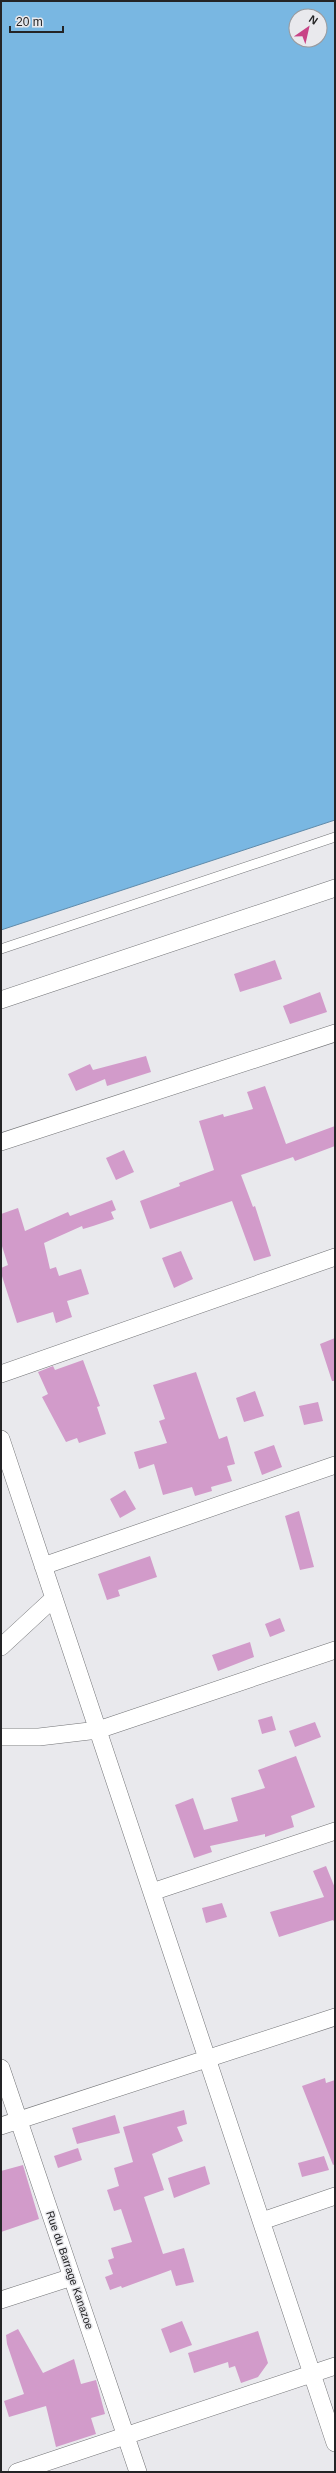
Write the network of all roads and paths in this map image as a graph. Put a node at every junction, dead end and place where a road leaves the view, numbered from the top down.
1 (335, 837) edge
2 (334, 892) edge
3 (1, 949) edge
4 (1, 1000) edge
5 (335, 1033) edge
6 (1, 1142) edge
7 (335, 1257) edge
8 (1, 1374) edge
9 (1, 1439) edge
10 (335, 1465) edge
11 (44, 1566) junction
12 (54, 1598) junction
13 (1, 1648) edge
14 (335, 1650) edge
15 (98, 1730) junction
16 (1, 1737) edge
17 (335, 1831) edge
18 (152, 1892) junction
19 (335, 2016) edge
20 (208, 2060) junction
21 (1, 2068) edge
22 (19, 2121) junction
23 (1, 2126) edge
24 (335, 2196) edge
25 (262, 2221) junction
26 (72, 2277) junction
27 (1, 2300) edge
28 (335, 2366) edge
29 (313, 2374) junction
30 (125, 2435) junction
31 (335, 2443) edge
32 (17, 2472) edge
33 (138, 2472) edge

1 - 3 lane
2 - 4 street
5 - 6 street
7 - 8 street
9 - 11 street
10 - 11 street
11 - 12 street
12 - 13 street
12 - 15 street
14 - 15 street
15 - 16 street
15 - 18 street
17 - 18 street
18 - 20 street
19 - 20 street
20 - 22 street
20 - 25 street
21 - 22 street, Rue du Barrage Kanazoe
22 - 23 street
22 - 26 street, Rue du Barrage Kanazoe
24 - 25 street
25 - 29 street
26 - 27 street
26 - 30 street, Rue du Barrage Kanazoe
28 - 29 street
29 - 30 street
29 - 31 street
30 - 32 street
30 - 33 street, Rue du Barrage Kanazoe

